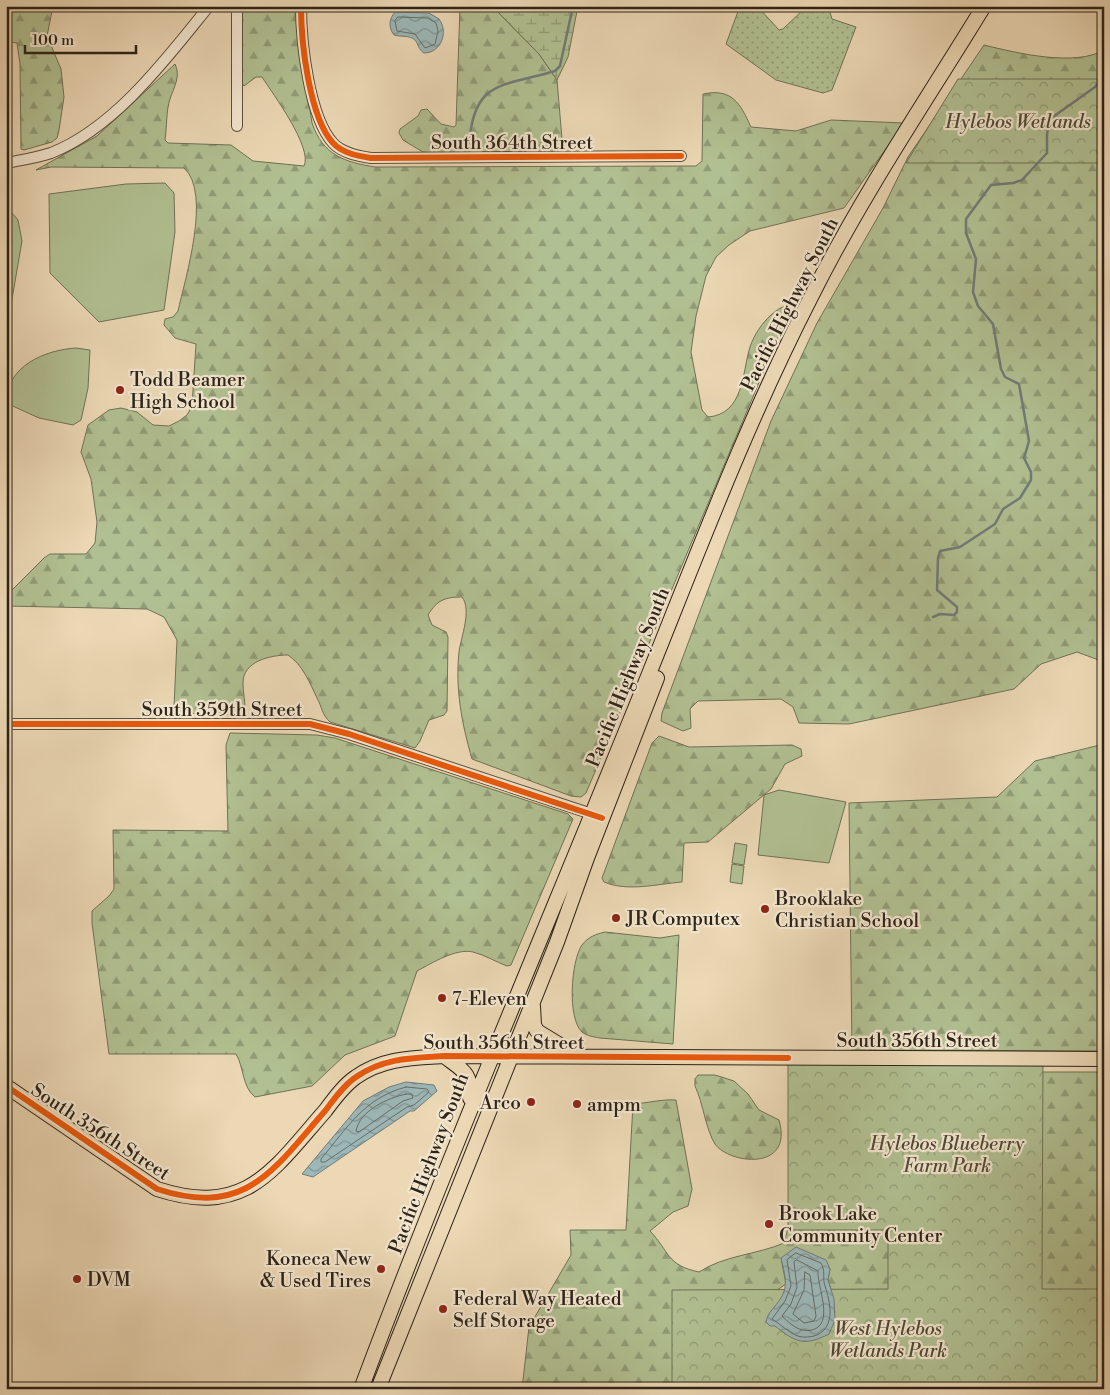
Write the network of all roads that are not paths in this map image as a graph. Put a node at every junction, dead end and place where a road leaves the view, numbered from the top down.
1 (209, 6) edge
2 (237, 6) edge
3 (301, 6) edge
4 (984, 6) edge
5 (994, 6) edge
6 (237, 126) dead end
7 (681, 156) dead end
8 (6, 163) edge
9 (6, 724) edge
10 (597, 816) junction
11 (534, 997) junction
12 (444, 1056) junction
13 (579, 1056) junction
14 (491, 1057) junction
15 (510, 1057) junction
16 (1104, 1059) edge
17 (6, 1086) edge
18 (468, 1112) junction
19 (361, 1389) edge
20 (378, 1389) edge

1 - 8 street
2 - 6 street
3 - 7 street, South 364th Street
4 - 10 main road, Pacific Highway South
5 - 10 main road, Pacific Highway South
9 - 10 street, South 359th Street
10 - 11 main road, Pacific Highway South
10 - 14 main road, Pacific Highway South
11 - 13 main road
11 - 15 main road, Pacific Highway South
12 - 14 main road, South 356th Street
12 - 17 main road, South 356th Street
12 - 18 main road
13 - 15 main road, South 356th Street
13 - 16 main road, South 356th Street
14 - 15 main road, South 356th Street
14 - 18 main road, Pacific Highway South
15 - 20 main road, Pacific Highway South
18 - 19 main road, Pacific Highway South

